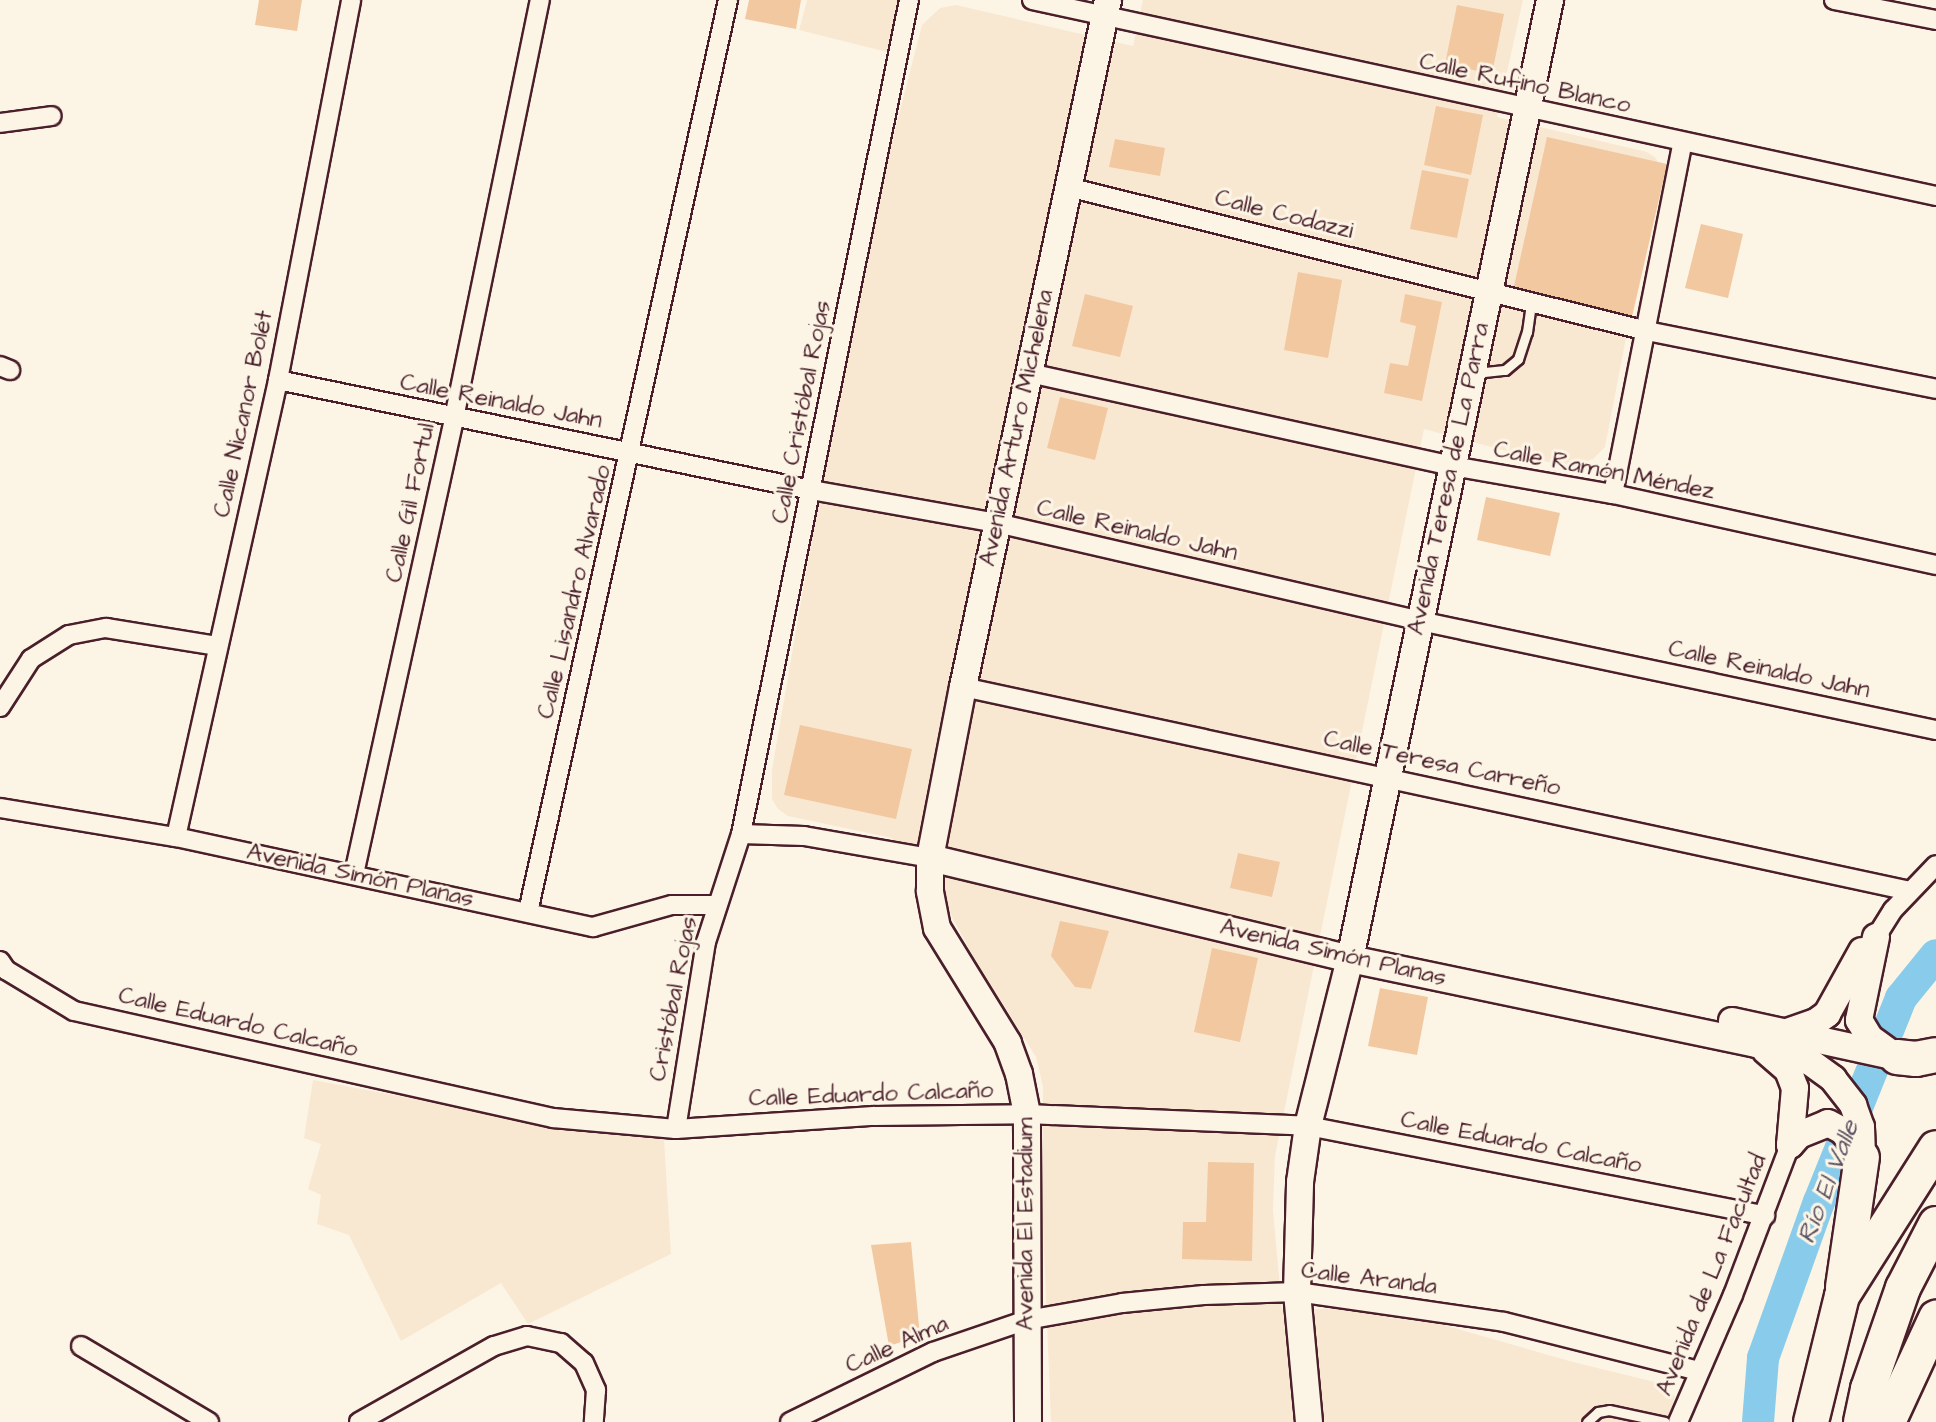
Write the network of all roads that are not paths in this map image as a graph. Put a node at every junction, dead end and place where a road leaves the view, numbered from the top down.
1 (351, 0) edge
2 (540, 0) edge
3 (728, 0) edge
4 (909, 0) edge
5 (1032, 0) edge
6 (1550, 0) edge
7 (1834, 0) edge
8 (1106, 8) edge
9 (1936, 20) edge
10 (1526, 109) junction
11 (52, 116) dead end
12 (0, 123) edge
13 (1682, 144) junction
14 (1068, 187) junction
15 (1936, 196) edge
16 (1489, 290) junction
17 (1531, 302) junction
18 (1647, 331) junction
19 (1029, 373) junction
20 (1471, 373) junction
21 (278, 380) junction
22 (1936, 389) edge
23 (454, 418) junction
24 (631, 452) junction
25 (1452, 466) junction
26 (811, 490) junction
27 (1613, 494) junction
28 (997, 523) junction
29 (1936, 565) edge
30 (1420, 621) junction
31 (217, 646) junction
32 (963, 687) junction
33 (0, 707) edge
34 (1936, 730) edge
35 (1387, 776) junction
36 (0, 808) edge
37 (741, 834) junction
38 (176, 837) junction
39 (930, 858) junction
40 (1936, 865) edge
41 (354, 874) junction
42 (1910, 891) junction
43 (717, 905) junction
44 (528, 912) junction
45 (1876, 937) junction
46 (1352, 950) junction
47 (0, 961) edge
48 (1786, 1032) junction
49 (1753, 1043) junction
50 (1936, 1055) edge
51 (1897, 1057) junction
52 (1027, 1114) junction
53 (1308, 1126) junction
54 (676, 1129) junction
55 (1790, 1145) junction
56 (1936, 1148) edge
57 (1862, 1157) junction
58 (1765, 1216) junction
59 (1936, 1224) edge
60 (1297, 1292) junction
61 (1842, 1296) junction
62 (1936, 1318) edge
63 (1027, 1320) junction
64 (81, 1346) dead end
65 (1699, 1371) junction
66 (209, 1422) edge
67 (359, 1422) edge
68 (594, 1422) edge
69 (790, 1422) edge
70 (1028, 1422) edge
71 (1309, 1422) edge
72 (1587, 1422) edge
73 (1665, 1422) edge
74 (1678, 1422) edge
75 (1811, 1422) edge
76 (1861, 1422) edge
77 (1888, 1422) edge

1 - 21 street, Calle Nicanor Bolét
2 - 23 street, Calle Gil Fortul
3 - 24 street, Calle Lisandro Alvarado
4 - 26 street, Calle Cristóbal Rojas
5 - 8 street, Calle Rufino Blanco
6 - 10 street, Avenida Teresa de La Parra
7 - 9 street
8 - 10 street, Calle Rufino Blanco
8 - 14 street, Avenida Arturo Michelena
10 - 13 street, Calle Rufino Blanco
10 - 16 street, Avenida Teresa de La Parra
11 - 12 street
13 - 15 street, Calle Rufino Blanco
13 - 18 street
14 - 16 street, Calle Codazzi
14 - 19 street, Avenida Arturo Michelena
16 - 17 street, Calle Codazzi
16 - 20 street, Avenida Teresa de La Parra
17 - 18 street, Calle Codazzi
17 - 20 lane
18 - 22 street
18 - 27 street
19 - 25 street, Calle Ramón Méndez
19 - 28 street, Avenida Arturo Michelena
20 - 25 street, Avenida Teresa de La Parra
21 - 23 street, Calle Reinaldo Jahn
21 - 31 street, Calle Nicanor Bolét
23 - 24 street, Calle Reinaldo Jahn
23 - 41 street, Calle Gil Fortul
24 - 26 street, Calle Reinaldo Jahn
24 - 44 street, Calle Lisandro Alvarado
25 - 27 street, Calle Ramón Méndez
25 - 30 street, Avenida Teresa de La Parra
26 - 28 street, Calle Reinaldo Jahn
26 - 37 street, Calle Cristóbal Rojas
27 - 29 street, Calle Ramón Méndez
28 - 30 street, Calle Reinaldo Jahn
28 - 32 street, Avenida Arturo Michelena
30 - 34 street, Calle Reinaldo Jahn
30 - 35 street, Avenida Teresa de La Parra
31 - 33 street
31 - 38 street, Calle Nicanor Bolét
32 - 35 street, Calle Teresa Carreño
32 - 39 street, Avenida Arturo Michelena
35 - 42 street, Calle Teresa Carreño
35 - 46 street, Avenida Teresa de La Parra
36 - 38 street, Avenida Simón Planas
37 - 39 street, Avenida Simón Planas
37 - 43 street, Cristóbal Rojas
38 - 41 street, Avenida Simón Planas
39 - 46 street, Avenida Simón Planas
39 - 52 street, Avenida El Estadium
40 - 42 street
41 - 44 street, Avenida Simón Planas
42 - 45 street
43 - 44 street, Avenida Simón Planas
43 - 54 street, Cristóbal Rojas
45 - 48 street
45 - 51 street
46 - 48 street, Avenida Simón Planas
46 - 49 street, Avenida Simón Planas
46 - 53 street, Avenida Teresa de La Parra
47 - 54 street, Calle Eduardo Calcaño
48 - 51 street, Avenida Simón Planas
49 - 55 street
49 - 57 street, Avenida Simón Planas
50 - 51 highway
52 - 53 street, Calle Eduardo Calcaño
52 - 54 street, Calle Eduardo Calcaño
52 - 63 street, Avenida El Estadium
53 - 58 street, Calle Eduardo Calcaño
53 - 60 street, Avenida Teresa de La Parra
55 - 57 street
55 - 58 street, Avenida de La Facultad
56 - 61 highway
57 - 61 highway
58 - 65 street, Avenida de La Facultad
59 - 76 highway
60 - 63 street, Calle Aranda
60 - 65 street, Calle Aranda
60 - 71 street, Avenida Teresa de La Parra
61 - 75 highway
62 - 77 highway
63 - 69 street, Calle Alma
63 - 70 street, Avenida El Estadium
64 - 66 street
65 - 74 street, Avenida de La Facultad
67 - 68 street
72 - 73 lane

